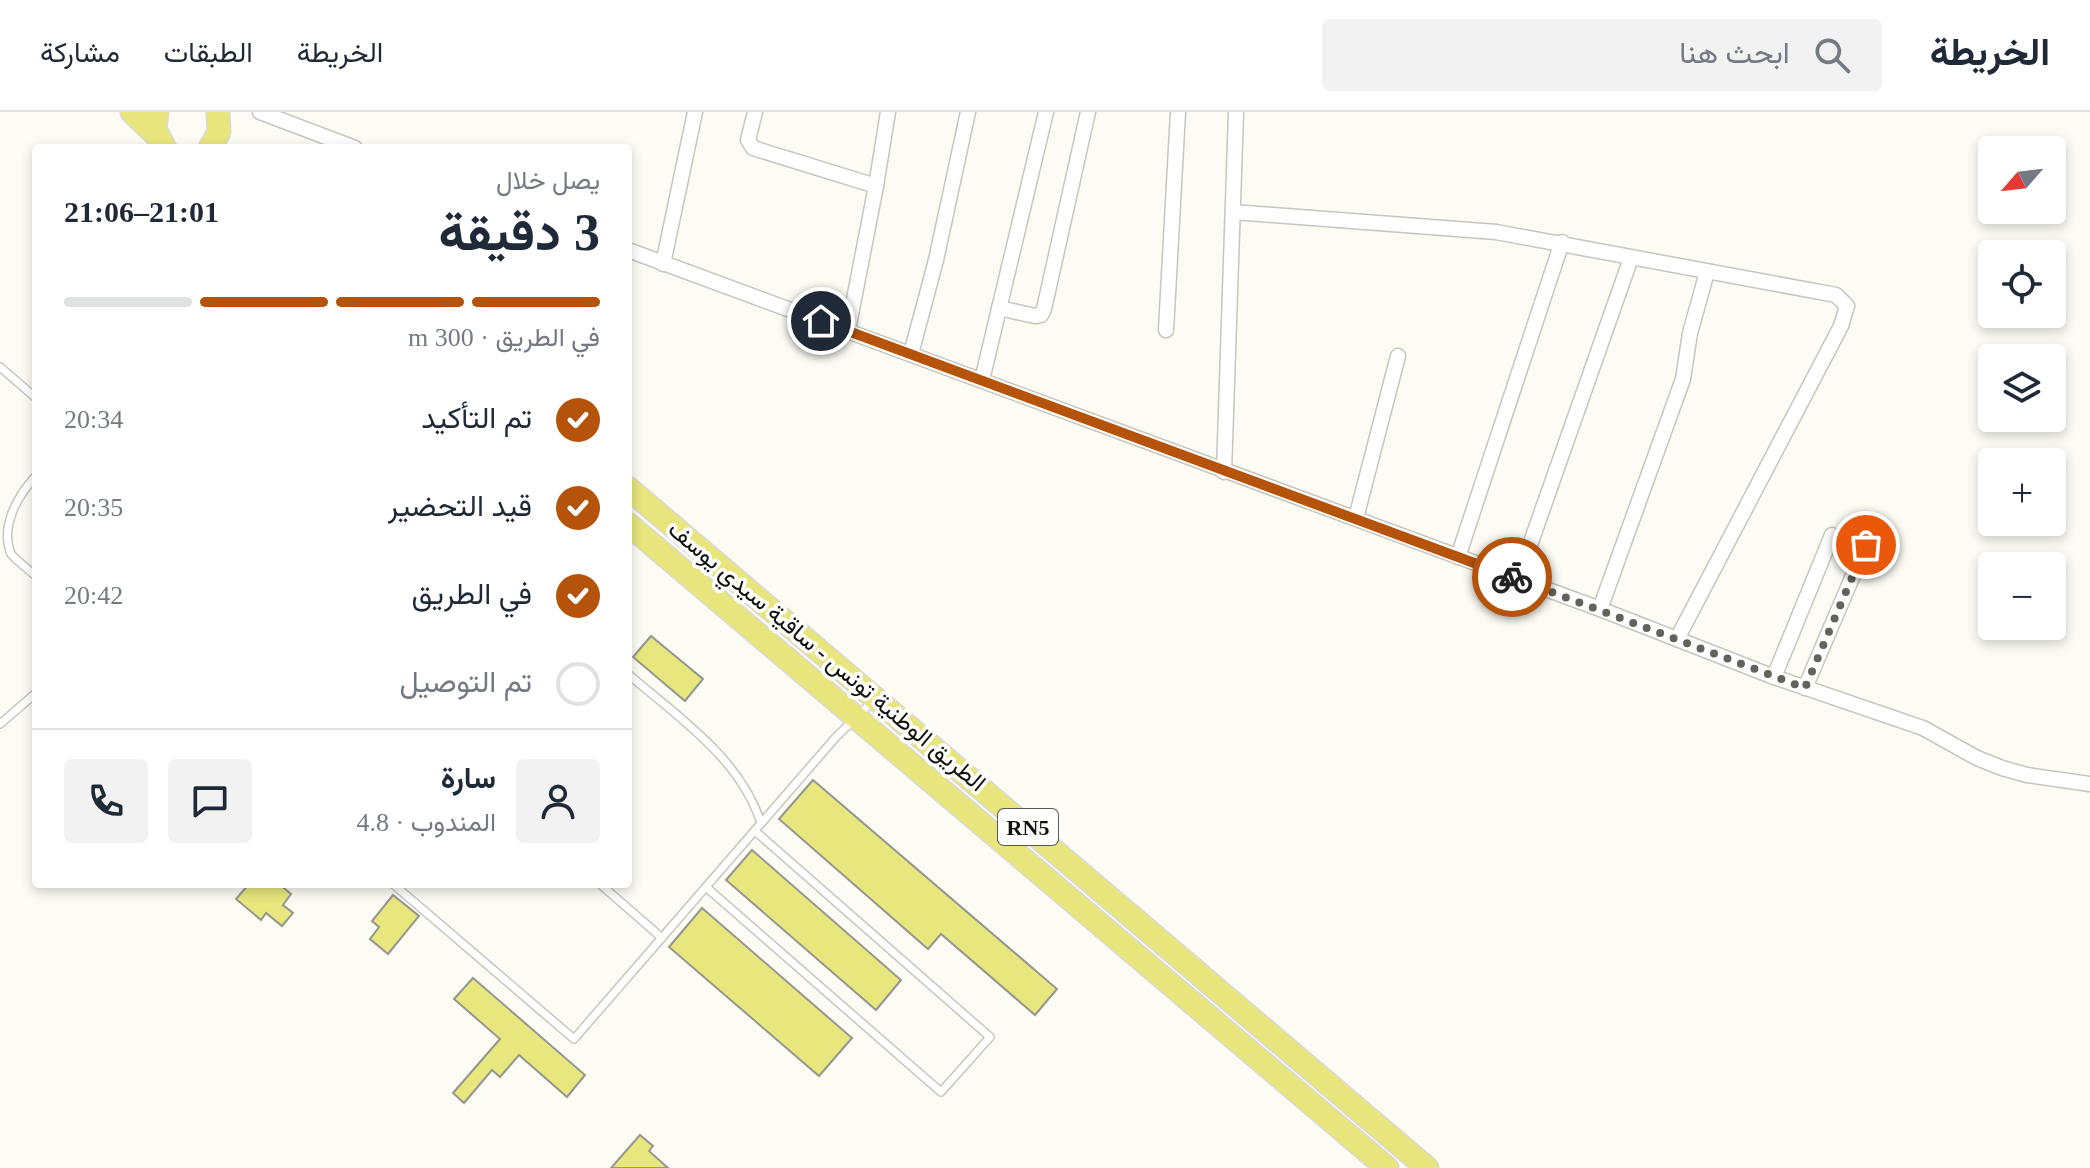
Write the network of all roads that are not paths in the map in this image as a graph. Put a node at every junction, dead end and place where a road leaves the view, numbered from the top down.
1 (132, 112) edge
2 (157, 112) edge
3 (260, 112) edge
4 (695, 112) edge
5 (755, 112) edge
6 (888, 112) edge
7 (968, 112) edge
8 (1046, 112) edge
9 (1088, 112) edge
10 (1178, 112) edge
11 (1236, 112) edge
12 (161, 142) edge
13 (344, 144) edge
14 (876, 186) junction
15 (1233, 212) junction
16 (1562, 242) junction
17 (632, 252) edge
18 (1631, 258) junction
19 (663, 264) junction
20 (1707, 272) junction
21 (999, 308) junction
22 (848, 330) junction
23 (1166, 330) dead end
24 (911, 354) junction
25 (1398, 356) dead end
26 (0, 367) edge
27 (982, 380) junction
28 (32, 395) edge
29 (1224, 472) junction
30 (32, 481) edge
31 (632, 491) edge
32 (1356, 518) junction
33 (632, 527) edge
34 (1832, 535) dead end
35 (1866, 545) dead end
36 (1458, 557) junction
37 (32, 572) edge
38 (1518, 579) junction
39 (1600, 609) junction
40 (1677, 639) junction
41 (632, 677) edge
42 (1774, 677) junction
43 (1805, 688) junction
44 (32, 696) edge
45 (876, 698) junction
46 (858, 717) junction
47 (0, 724) edge
48 (2090, 784) edge
49 (761, 823) junction
50 (755, 831) junction
51 (706, 887) junction
52 (398, 888) edge
53 (605, 888) edge
54 (662, 938) junction
55 (1387, 1168) edge
56 (1427, 1168) edge

1 - 12 main road
2 - 12 main road
3 - 13 street
4 - 19 street
5 - 14 street
6 - 14 street
7 - 24 street
8 - 21 street
9 - 21 street
10 - 23 street
11 - 15 street
14 - 22 street
15 - 16 street
15 - 29 street
16 - 18 street
16 - 36 street
17 - 19 street
18 - 20 street
18 - 38 street
19 - 22 street
20 - 39 street
20 - 40 street
21 - 27 street
22 - 24 street
24 - 27 street
25 - 32 street
26 - 28 lane
27 - 29 street
29 - 32 street
30 - 37 lane
31 - 45 main road, الطريق الوطنية تونس - ساقية سيدي يوسف / RN5
32 - 36 street
33 - 46 main road, الطريق الوطنية تونس - ساقية سيدي يوسف / RN5
34 - 42 street
35 - 43 street
36 - 38 street
38 - 39 street
39 - 40 street
40 - 42 street
41 - 49 lane
42 - 43 street
43 - 48 street
44 - 47 lane
45 - 46 lane
45 - 56 main road, الطريق الوطنية تونس - ساقية سيدي يوسف / RN5
46 - 49 lane
46 - 55 main road, الطريق الوطنية تونس - ساقية سيدي يوسف / RN5
49 - 50 lane
50 - 51 lane
50 - 51 lane
51 - 54 lane
52 - 54 lane
53 - 54 lane

